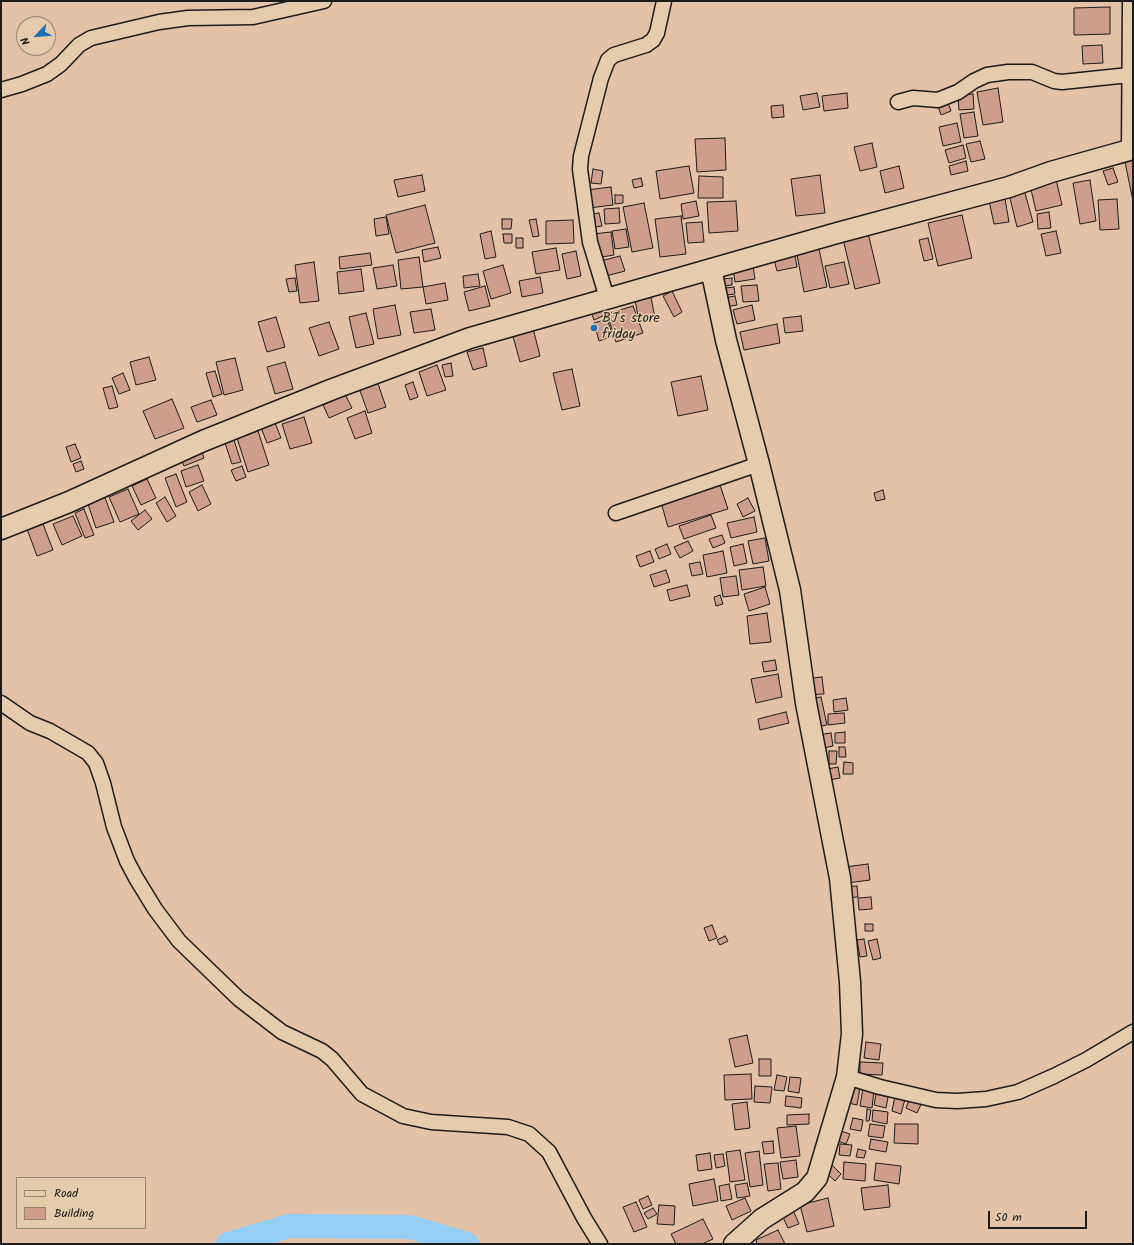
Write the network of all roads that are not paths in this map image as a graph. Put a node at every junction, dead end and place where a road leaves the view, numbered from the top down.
1 (324, 1) edge
2 (664, 1) edge
3 (1130, 1) edge
4 (1129, 75) junction
5 (1, 90) edge
6 (898, 102) dead end
7 (1131, 150) edge
8 (710, 269) junction
9 (607, 298) junction
10 (759, 464) junction
11 (616, 513) dead end
12 (1, 529) edge
13 (1, 703) edge
14 (1133, 1032) edge
15 (847, 1077) junction
16 (600, 1244) edge
17 (734, 1244) edge

1 - 5 street
2 - 9 street
3 - 4 street
4 - 6 street
4 - 7 street
7 - 8 main road
8 - 9 main road
8 - 10 main road
9 - 12 main road
10 - 11 street
10 - 15 main road
13 - 16 street
14 - 15 street
15 - 17 main road

